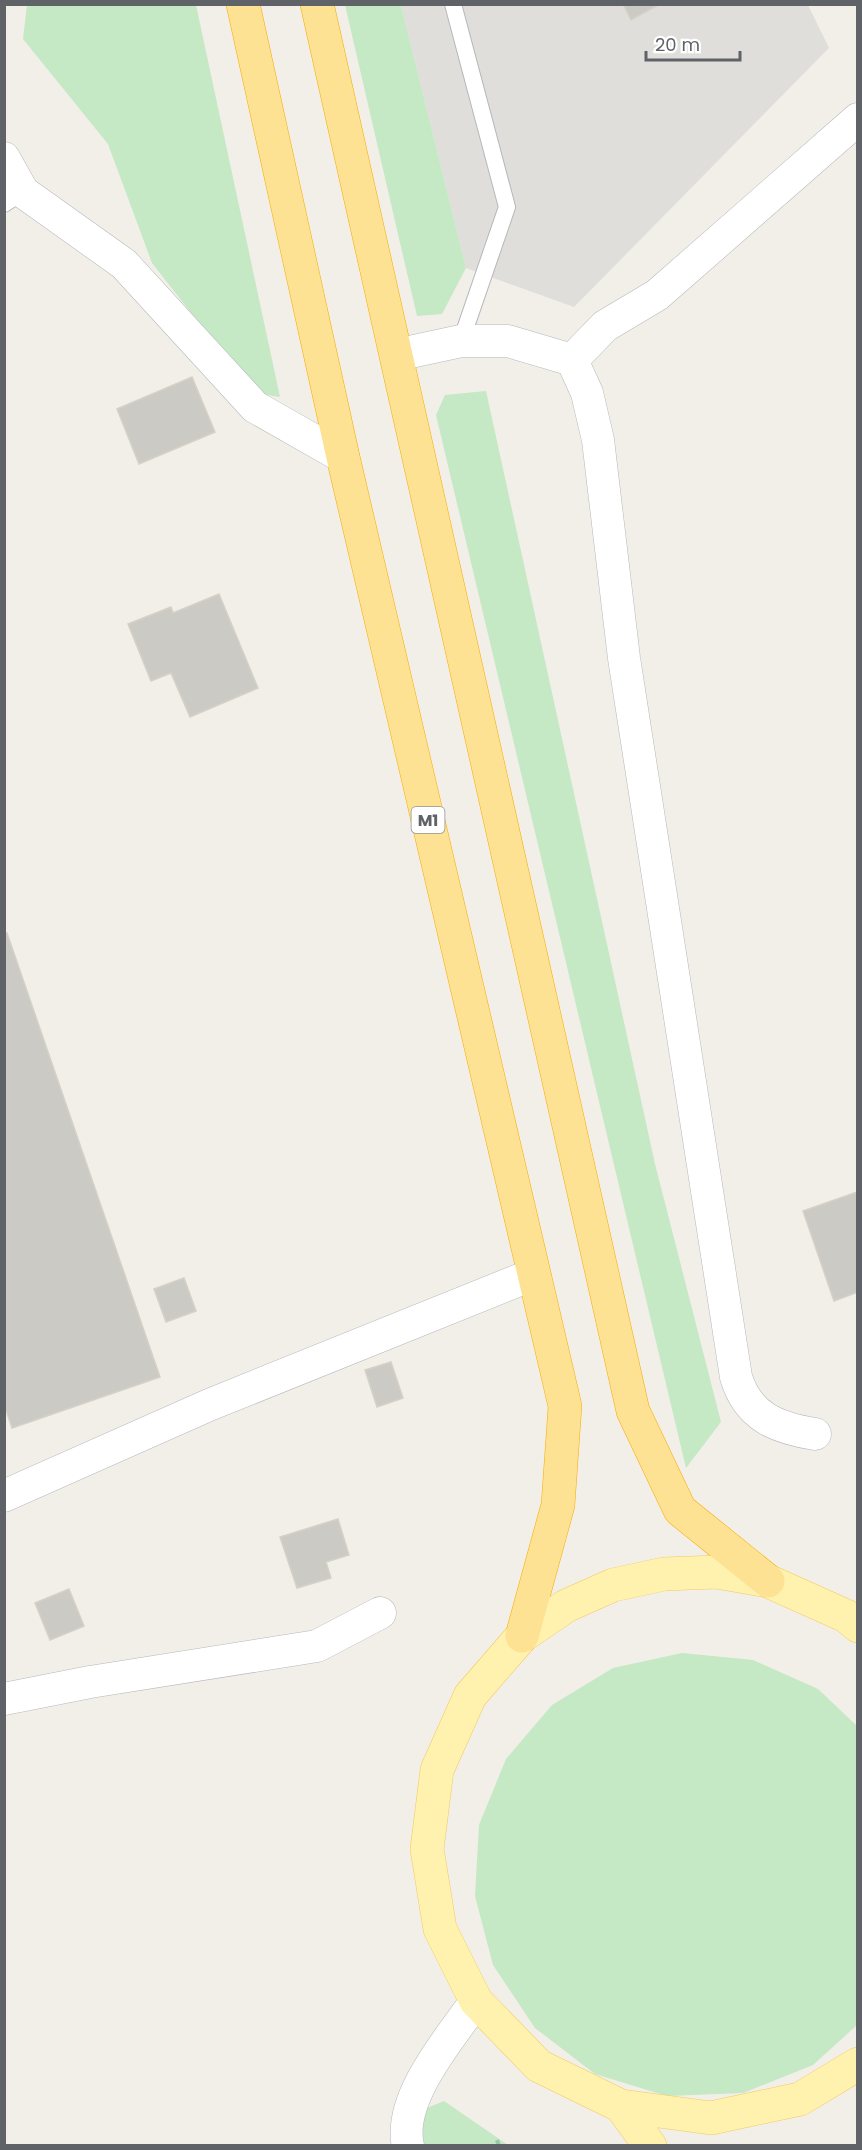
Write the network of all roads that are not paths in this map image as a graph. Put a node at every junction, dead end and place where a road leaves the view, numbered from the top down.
1 (243, 4) edge
2 (317, 4) edge
3 (453, 4) edge
4 (858, 120) edge
5 (4, 158) edge
6 (14, 198) edge
7 (461, 341) junction
8 (396, 355) junction
9 (572, 360) junction
10 (344, 457) junction
11 (534, 1274) junction
12 (815, 1434) dead end
13 (4, 1496) edge
14 (768, 1581) junction
15 (380, 1613) dead end
16 (858, 1626) edge
17 (522, 1636) junction
18 (4, 1699) edge
19 (476, 2001) junction
20 (858, 2064) edge
21 (621, 2106) junction
22 (408, 2145) edge
23 (650, 2145) edge

1 - 10 highway, M1
2 - 8 highway
3 - 7 lane
4 - 9 street
5 - 6 street
6 - 10 street
7 - 8 street
7 - 9 street
8 - 14 highway
9 - 12 street
10 - 11 highway, M1
11 - 13 street
11 - 17 highway, M1
14 - 16 main road
14 - 17 main road
15 - 18 street
17 - 19 main road
19 - 21 main road
19 - 22 street
20 - 21 main road
21 - 23 main road

